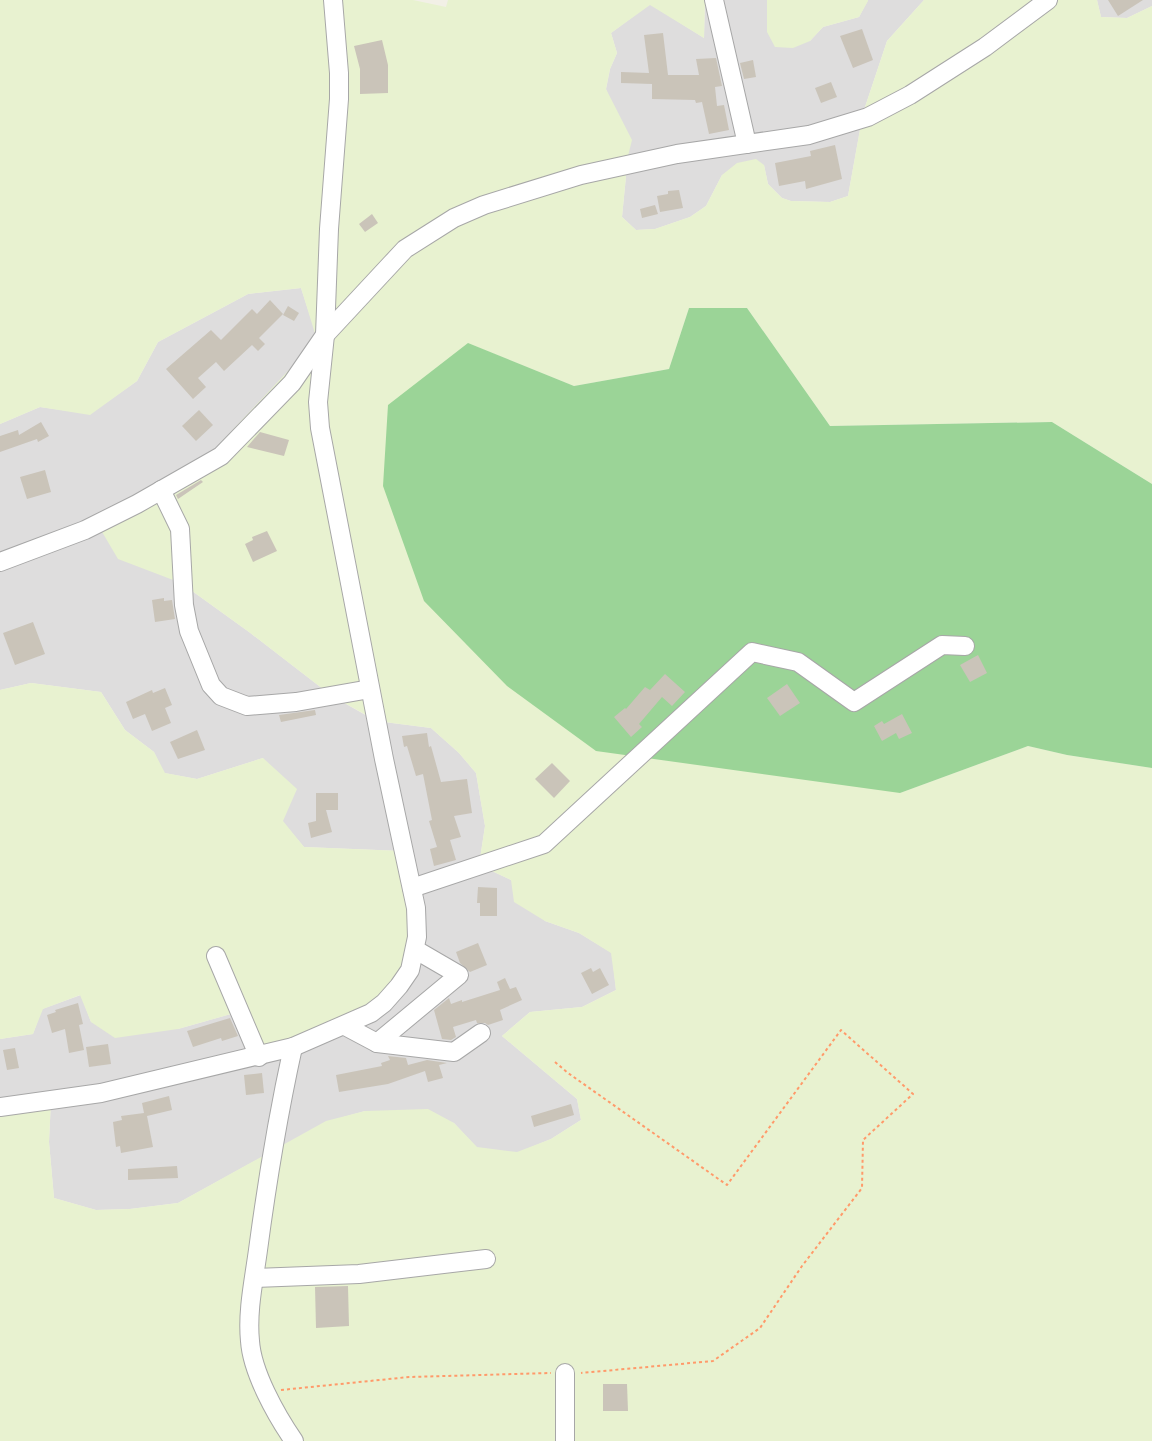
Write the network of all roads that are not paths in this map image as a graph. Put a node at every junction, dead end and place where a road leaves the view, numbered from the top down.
1 (333, 0) edge
2 (714, 0) edge
3 (1048, 0) edge
4 (747, 144) junction
5 (324, 335) junction
6 (161, 490) junction
7 (0, 562) edge
8 (965, 646) dead end
9 (370, 689) junction
10 (412, 888) junction
11 (416, 950) junction
12 (216, 956) dead end
13 (345, 1026) junction
14 (481, 1033) dead end
15 (377, 1043) junction
16 (292, 1047) junction
17 (259, 1057) junction
18 (0, 1107) edge
19 (486, 1259) dead end
20 (255, 1278) junction
21 (565, 1372) road end
22 (292, 1441) edge
23 (565, 1441) edge

1 - 5 street
2 - 4 street
3 - 4 street
4 - 5 street
5 - 6 street
5 - 9 street
6 - 7 street
6 - 9 street
8 - 10 street
9 - 10 street
10 - 11 street
11 - 13 street
11 - 15 street
12 - 17 street
13 - 15 street
13 - 16 street
14 - 15 street
16 - 17 street
16 - 20 street
17 - 18 street
19 - 20 street
20 - 22 street
21 - 23 street

